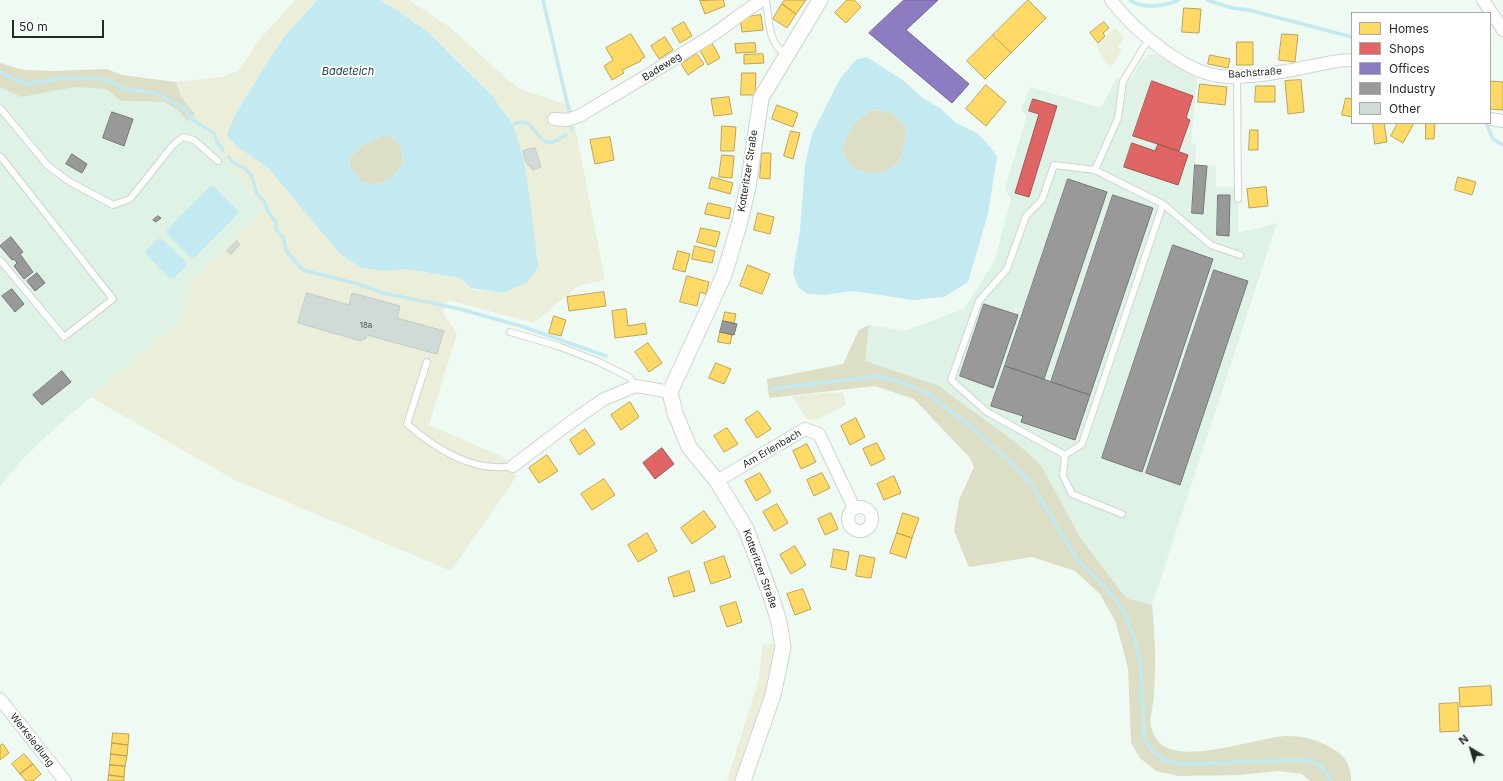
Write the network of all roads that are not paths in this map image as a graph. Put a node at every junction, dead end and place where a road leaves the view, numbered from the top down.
1 (765, 0) edge
2 (820, 0) edge
3 (1111, 0) edge
4 (1483, 0) edge
5 (1503, 30) edge
6 (1148, 40) junction
7 (786, 55) junction
8 (1351, 60) edge
9 (1237, 76) junction
10 (0, 108) edge
11 (554, 119) dead end
12 (1491, 119) edge
13 (1503, 121) edge
14 (0, 157) edge
15 (218, 161) dead end
16 (1095, 170) junction
17 (1238, 199) dead end
18 (1163, 204) junction
19 (1240, 256) dead end
20 (0, 260) edge
21 (510, 332) dead end
22 (426, 362) dead end
23 (636, 386) junction
24 (670, 392) junction
25 (1066, 455) junction
26 (513, 466) joint
27 (717, 481) junction
28 (854, 508) dead end
29 (1122, 514) dead end
30 (0, 699) edge
31 (65, 781) edge
32 (744, 781) edge

1 - 7 lane
1 - 11 street, Badeweg
2 - 7 street, Kotteritzer Straße
3 - 6 street, Bachstraße
4 - 5 street
6 - 9 street, Bachstraße
6 - 16 lane
7 - 24 street, Kotteritzer Straße
8 - 9 street, Bachstraße
9 - 17 lane
10 - 15 lane
12 - 13 street
14 - 20 lane
16 - 18 lane
16 - 25 lane
18 - 19 lane
18 - 25 lane
21 - 23 lane
22 - 26 lane
23 - 24 street
23 - 26 street
24 - 27 street, Kotteritzer Straße
25 - 29 lane
27 - 28 street, Am Erlenbach
27 - 32 street, Kotteritzer Straße
30 - 31 street, Werksiedlung

